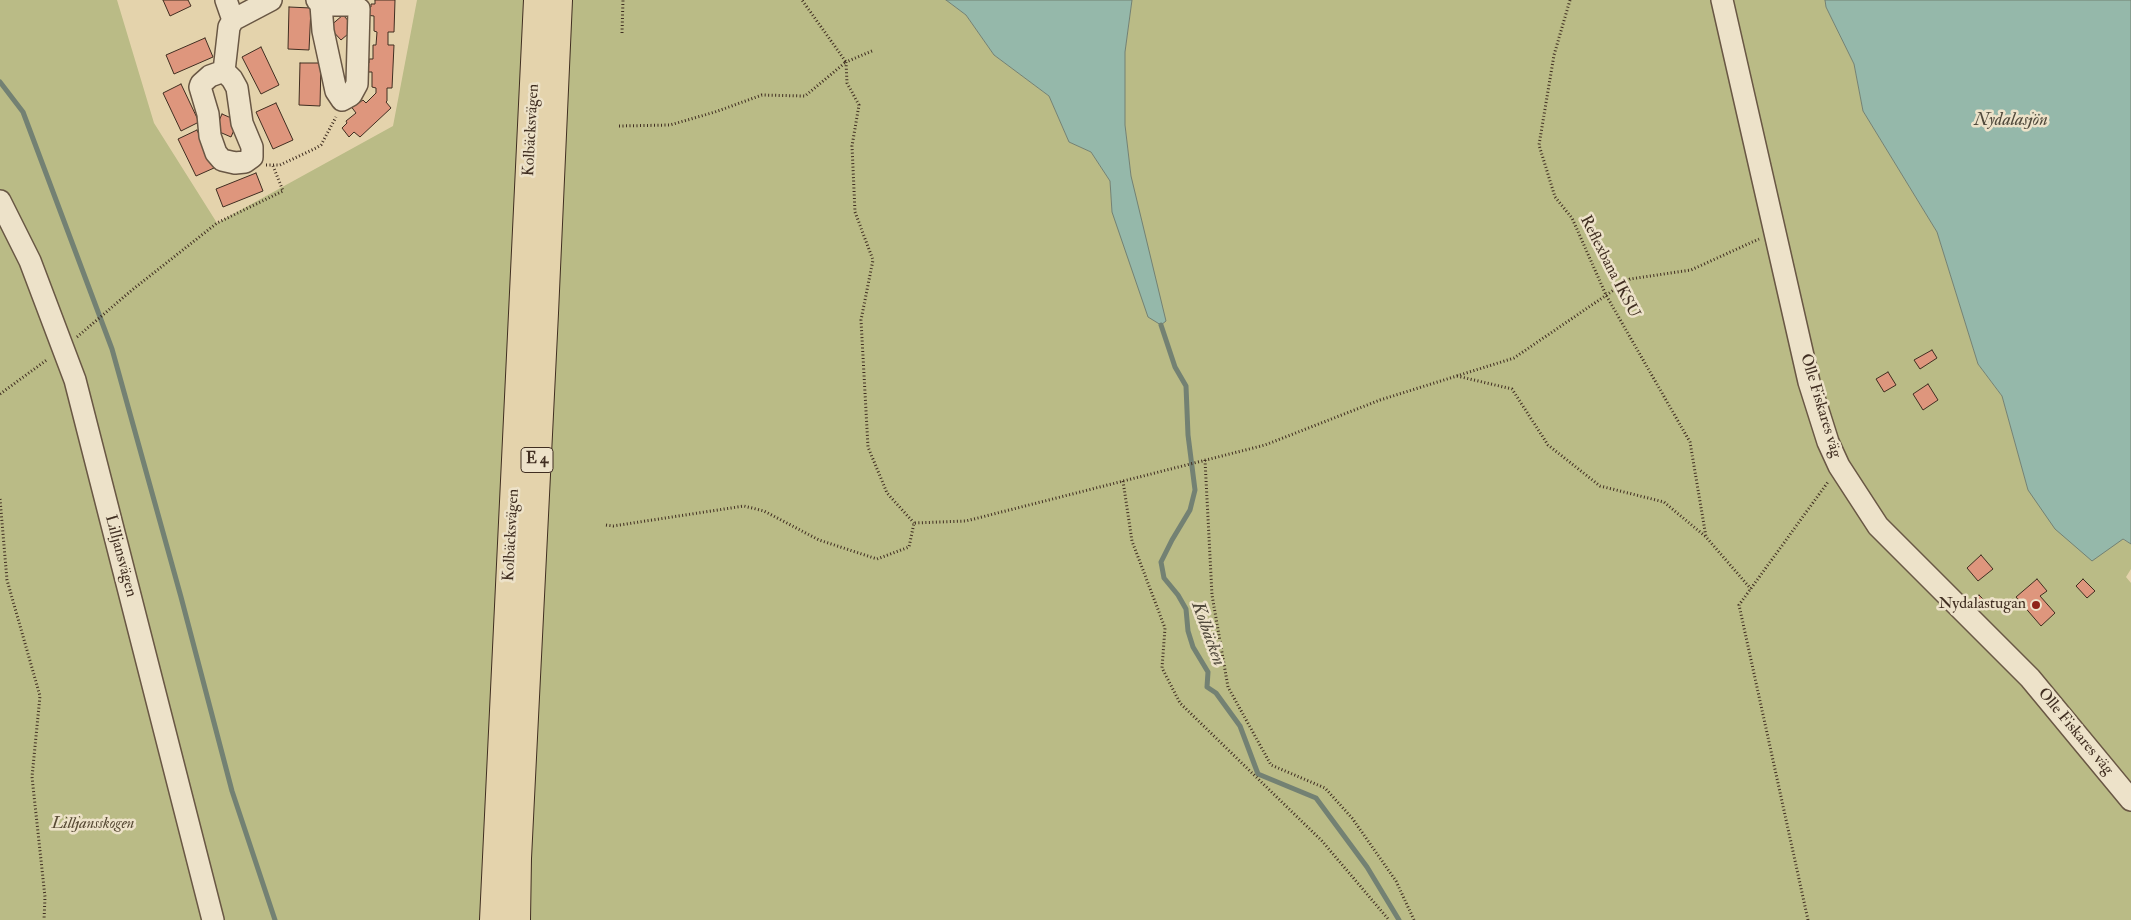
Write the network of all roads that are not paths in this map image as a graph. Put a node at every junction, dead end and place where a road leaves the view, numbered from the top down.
1 (272, 0) edge
2 (538, 0) edge
3 (558, 0) edge
4 (1722, 0) edge
5 (319, 2) edge
6 (229, 10) edge
7 (224, 71) junction
8 (0, 201) edge
9 (2131, 800) edge
10 (212, 920) edge
11 (494, 920) edge
12 (516, 920) edge

1 - 6 street
2 - 11 highway, Kolbäcksvägen / E 4
3 - 12 highway, Kolbäcksvägen / E 4
4 - 9 street, Olle Fiskares väg
5 - 5 street
6 - 7 street
7 - 7 street
8 - 10 street, Lilljansvägen

